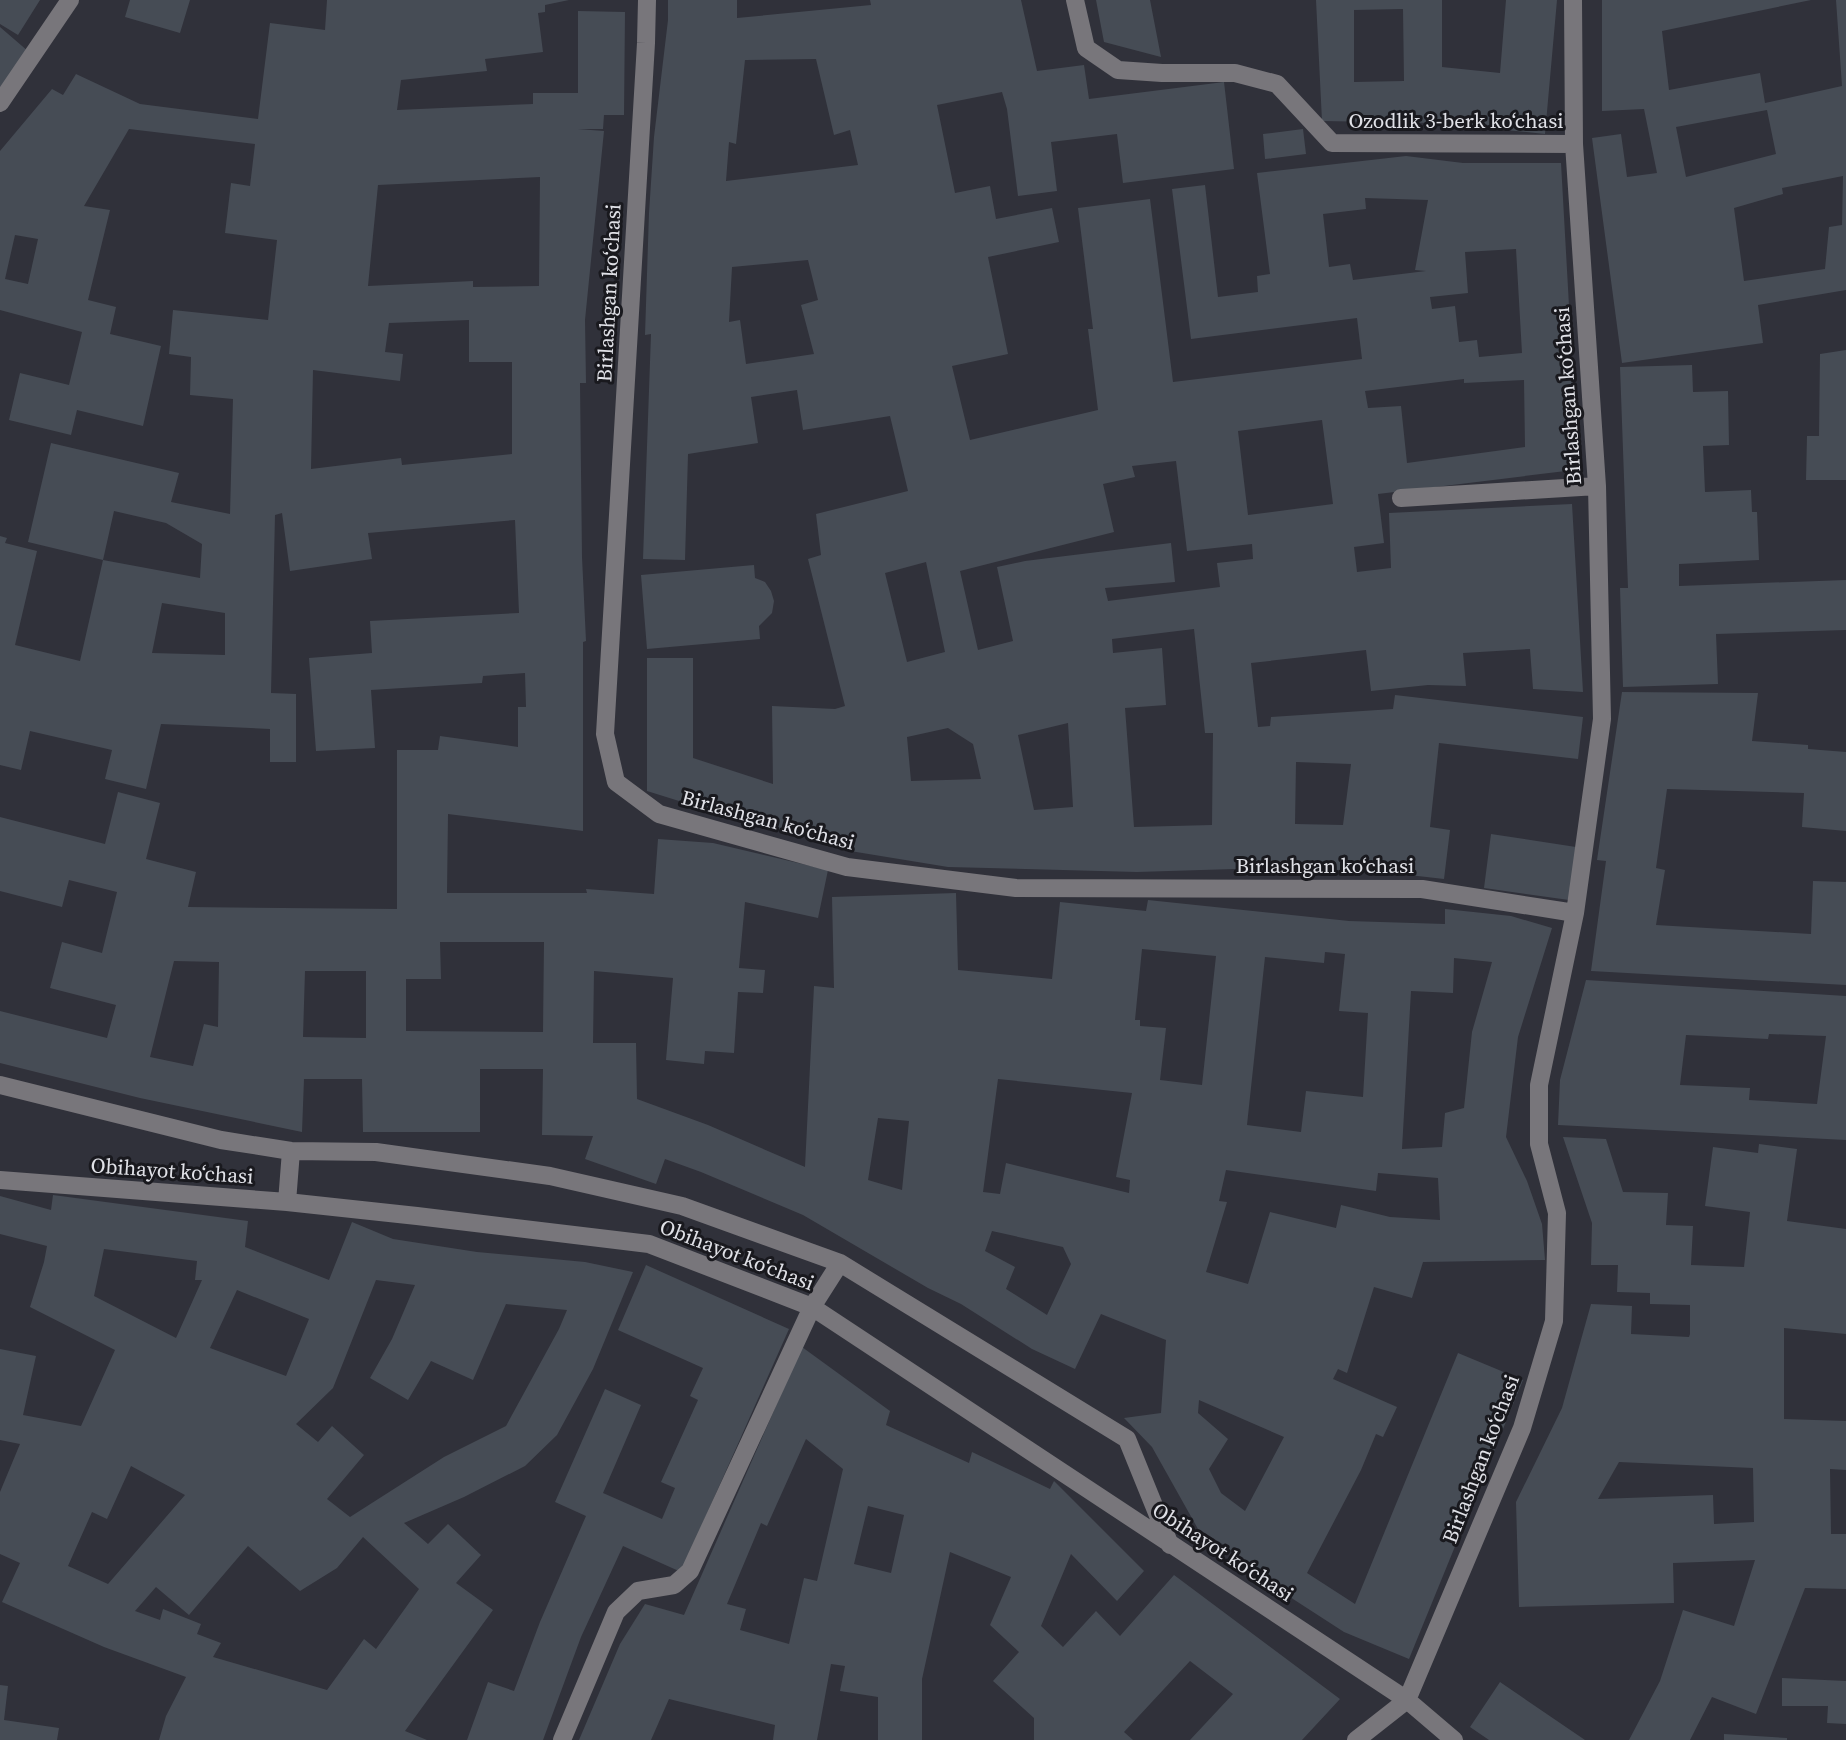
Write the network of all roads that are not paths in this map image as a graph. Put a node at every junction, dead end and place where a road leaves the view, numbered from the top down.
1 (70, 0) edge
2 (647, 0) edge
3 (1074, 0) edge
4 (1573, 0) edge
5 (0, 103) edge
6 (1574, 144) junction
7 (1597, 486) junction
8 (1401, 498) dead end
9 (1575, 913) junction
10 (0, 1085) edge
11 (292, 1151) junction
12 (0, 1180) edge
13 (287, 1202) junction
14 (840, 1263) junction
15 (812, 1307) junction
16 (1170, 1545) junction
17 (1407, 1700) junction
18 (562, 1740) edge
19 (1356, 1740) edge
20 (1454, 1740) edge

1 - 5 street
2 - 9 street, Birlashgan koʻchasi
3 - 6 street, Ozodlik 3-berk koʻchasi
4 - 6 street, Birlashgan koʻchasi
6 - 7 street, Birlashgan koʻchasi
7 - 8 street
7 - 9 street, Birlashgan koʻchasi
9 - 17 street, Birlashgan koʻchasi
10 - 11 street
11 - 13 street
11 - 14 street
12 - 13 street, Obihayot koʻchasi
13 - 15 street, Obihayot koʻchasi
14 - 15 street
14 - 16 street
15 - 16 street, Obihayot koʻchasi
15 - 18 street
16 - 17 street, Obihayot koʻchasi
17 - 19 street, Birlashgan koʻchasi
17 - 20 street, Obihayot koʻchasi

